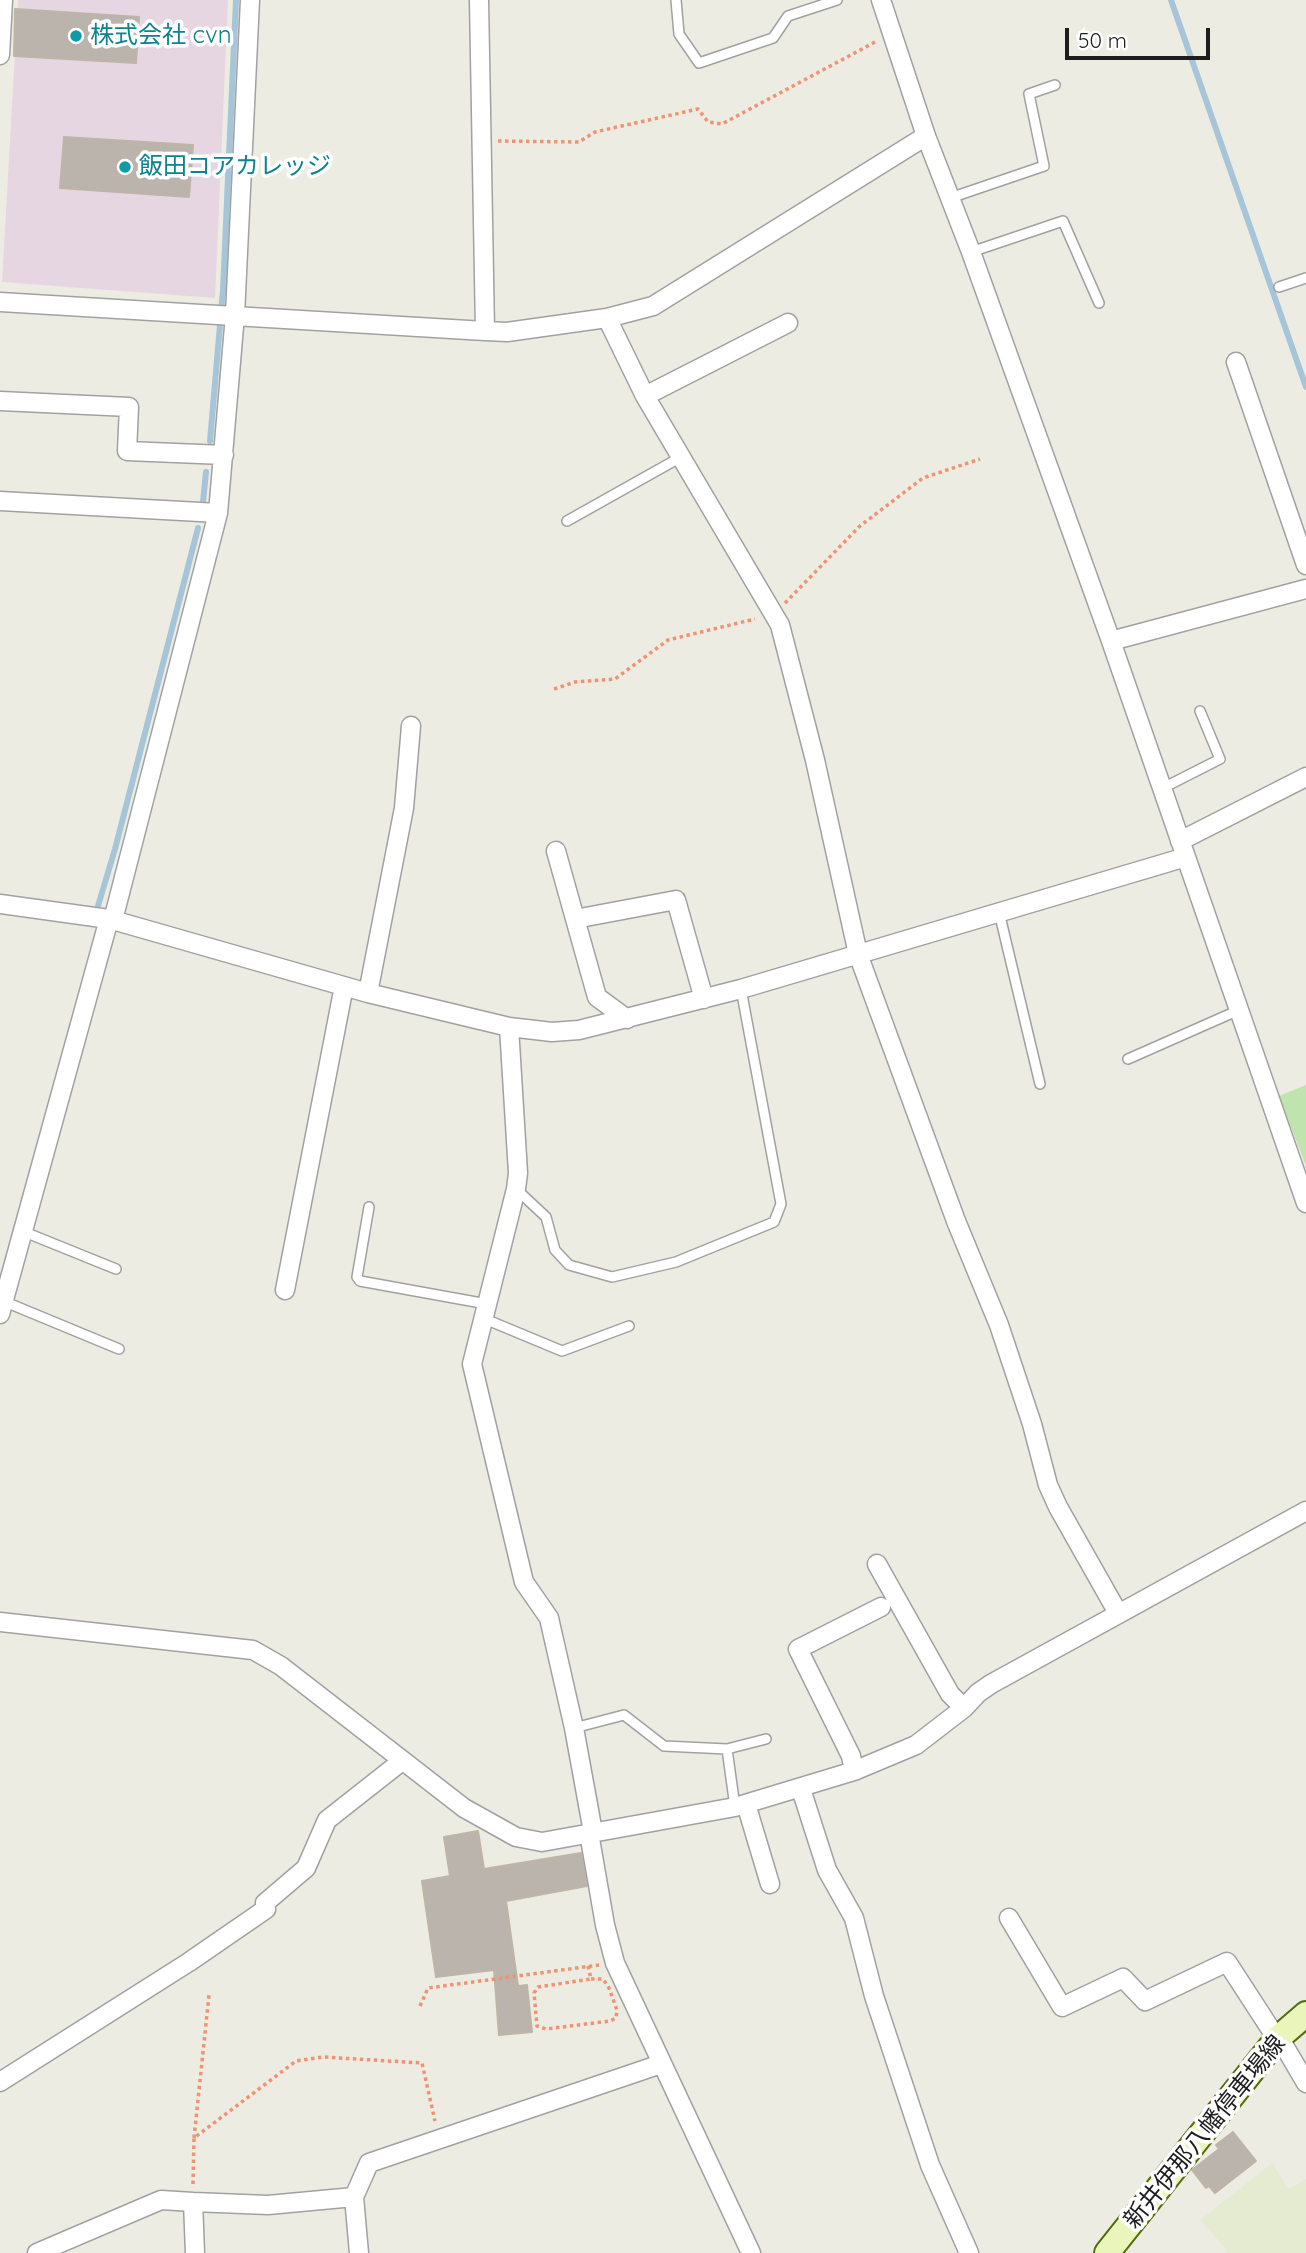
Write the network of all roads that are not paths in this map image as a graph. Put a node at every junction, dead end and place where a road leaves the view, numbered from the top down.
1 (3, 0) edge
2 (250, 0) edge
3 (479, 0) edge
4 (676, 0) edge
5 (837, 0) edge
6 (881, 0) edge
7 (0, 55) edge
8 (1055, 85) dead end
9 (926, 136) junction
10 (950, 198) junction
11 (971, 252) junction
12 (1306, 278) edge
13 (1279, 287) dead end
14 (0, 302) edge
15 (1099, 303) dead end
16 (225, 315) junction
17 (607, 318) junction
18 (788, 323) dead end
19 (485, 331) junction
20 (1236, 362) dead end
21 (645, 396) junction
22 (0, 401) edge
23 (224, 455) junction
24 (681, 457) junction
25 (0, 501) edge
26 (218, 513) junction
27 (567, 521) dead end
28 (1306, 565) edge
29 (1306, 589) edge
30 (1111, 641) junction
31 (1200, 711) dead end
32 (411, 726) dead end
33 (1306, 776) edge
34 (1161, 789) junction
35 (1183, 849) junction
36 (555, 851) dead end
37 (0, 904) edge
38 (999, 912) junction
39 (575, 919) junction
40 (111, 920) junction
41 (858, 954) junction
42 (344, 986) junction
43 (741, 989) junction
44 (368, 993) junction
45 (704, 999) junction
46 (1239, 1010) junction
47 (627, 1019) junction
48 (509, 1027) junction
49 (1128, 1059) dead end
50 (1040, 1084) dead end
51 (516, 1189) junction
52 (1306, 1203) edge
53 (369, 1208) dead end
54 (22, 1231) junction
55 (116, 1269) dead end
56 (285, 1290) dead end
57 (2, 1308) edge
58 (486, 1311) junction
59 (628, 1326) dead end
60 (120, 1349) dead end
61 (1306, 1511) edge
62 (877, 1564) dead end
63 (881, 1607) dead end
64 (1118, 1613) junction
65 (0, 1622) edge
66 (964, 1708) junction
67 (574, 1728) junction
68 (766, 1739) dead end
69 (727, 1749) junction
70 (402, 1761) junction
71 (854, 1771) junction
72 (801, 1789) junction
73 (741, 1806) junction
74 (591, 1832) junction
75 (769, 1884) dead end
76 (1009, 1918) dead end
77 (1306, 2014) edge
78 (1278, 2038) junction
79 (661, 2064) junction
80 (0, 2082) edge
81 (1306, 2083) edge
82 (355, 2197) junction
83 (193, 2202) junction
84 (37, 2253) edge
85 (195, 2253) edge
86 (359, 2253) edge
87 (751, 2253) edge
88 (968, 2253) edge
89 (1107, 2253) edge

1 - 7 street
2 - 16 street
3 - 19 street
4 - 5 lane
6 - 9 street
8 - 10 lane
9 - 10 street
9 - 17 street
10 - 11 street
11 - 15 lane
11 - 30 street
12 - 13 lane
14 - 16 street
16 - 19 street
16 - 23 street
17 - 19 street
17 - 21 street
18 - 21 street
20 - 28 street
21 - 24 street
22 - 23 street
23 - 26 street
24 - 27 lane
24 - 41 street
25 - 26 street
26 - 40 street
29 - 30 street
30 - 34 street
31 - 34 lane
32 - 44 street
33 - 35 street
34 - 35 street
35 - 38 street
35 - 46 street
36 - 39 street
37 - 40 street
38 - 41 street
38 - 50 lane
39 - 45 street
39 - 47 street
40 - 42 street
40 - 54 street
41 - 43 street
41 - 64 street
42 - 44 street
42 - 56 street
43 - 45 street
43 - 51 lane
44 - 48 street
45 - 47 street
46 - 49 lane
46 - 52 street
47 - 48 street
48 - 51 street
51 - 58 street
53 - 58 lane
54 - 55 lane
54 - 57 street
57 - 60 lane
58 - 59 lane
58 - 67 street
61 - 64 street
62 - 66 street
63 - 71 street
64 - 66 street
65 - 70 street
66 - 71 street
67 - 69 lane
67 - 74 street
68 - 69 lane
69 - 73 lane
70 - 74 street
70 - 80 street
71 - 72 street
72 - 73 street
72 - 88 street
73 - 74 street
73 - 75 street
74 - 79 street
76 - 78 street
77 - 78 main road, 新井伊那八幡停車場線
78 - 81 street
78 - 89 main road, 新井伊那八幡停車場線
79 - 82 street
79 - 87 street
82 - 83 street
82 - 86 street
83 - 84 street
83 - 85 street

